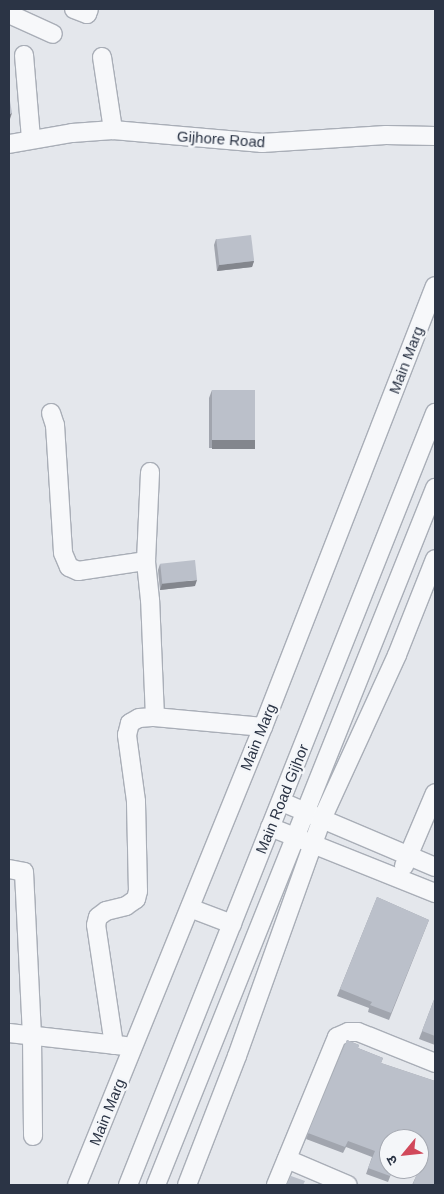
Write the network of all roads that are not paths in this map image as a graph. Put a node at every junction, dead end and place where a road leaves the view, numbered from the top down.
1 (74, 9) edge
2 (89, 9) edge
3 (9, 14) edge
4 (53, 34) dead end
5 (24, 55) dead end
6 (102, 57) dead end
7 (113, 130) junction
8 (435, 136) edge
9 (31, 139) junction
10 (9, 144) edge
11 (435, 286) edge
12 (51, 413) dead end
13 (435, 413) edge
14 (150, 472) dead end
15 (435, 488) edge
16 (435, 559) edge
17 (146, 561) junction
18 (155, 717) junction
19 (262, 726) junction
20 (435, 794) edge
21 (282, 802) junction
22 (305, 813) junction
23 (322, 820) junction
24 (270, 828) junction
25 (294, 837) junction
26 (312, 844) junction
27 (409, 856) junction
28 (435, 867) edge
29 (9, 869) edge
30 (398, 878) junction
31 (435, 893) edge
32 (190, 908) junction
33 (232, 924) junction
34 (9, 1033) edge
35 (32, 1036) junction
36 (114, 1046) junction
37 (133, 1046) junction
38 (435, 1063) edge
39 (33, 1136) dead end
40 (287, 1159) junction
41 (77, 1185) edge
42 (128, 1185) edge
43 (156, 1185) edge
44 (187, 1185) edge
45 (276, 1185) edge
46 (348, 1185) edge

1 - 2 street
3 - 4 street
5 - 9 street
6 - 7 street
7 - 8 street, Gijhore Road
7 - 9 street, Gijhore Road
9 - 10 street, Gijhore Road
11 - 19 street, Main Marg
12 - 17 street
13 - 21 street, Main Road Gijhor
14 - 17 street
15 - 22 street, Main Road Gijhor
16 - 23 street
17 - 18 street
18 - 19 street
18 - 36 street
19 - 32 street, Main Marg
20 - 27 street
21 - 22 street
21 - 24 street, Main Road Gijhor
22 - 23 street
22 - 25 street, Main Road Gijhor
23 - 26 street
23 - 27 street
24 - 25 street
24 - 33 street, Main Road Gijhor
25 - 26 street
25 - 43 street, Main Road Gijhor
26 - 30 street
26 - 44 street
27 - 28 street
27 - 30 street
29 - 35 street
30 - 31 street
32 - 33 street
32 - 37 street, Main Marg
33 - 42 street, Main Road Gijhor
34 - 35 street
35 - 36 street
35 - 39 street
36 - 37 street
37 - 41 street, Main Marg
38 - 40 street
40 - 45 street
40 - 46 street

